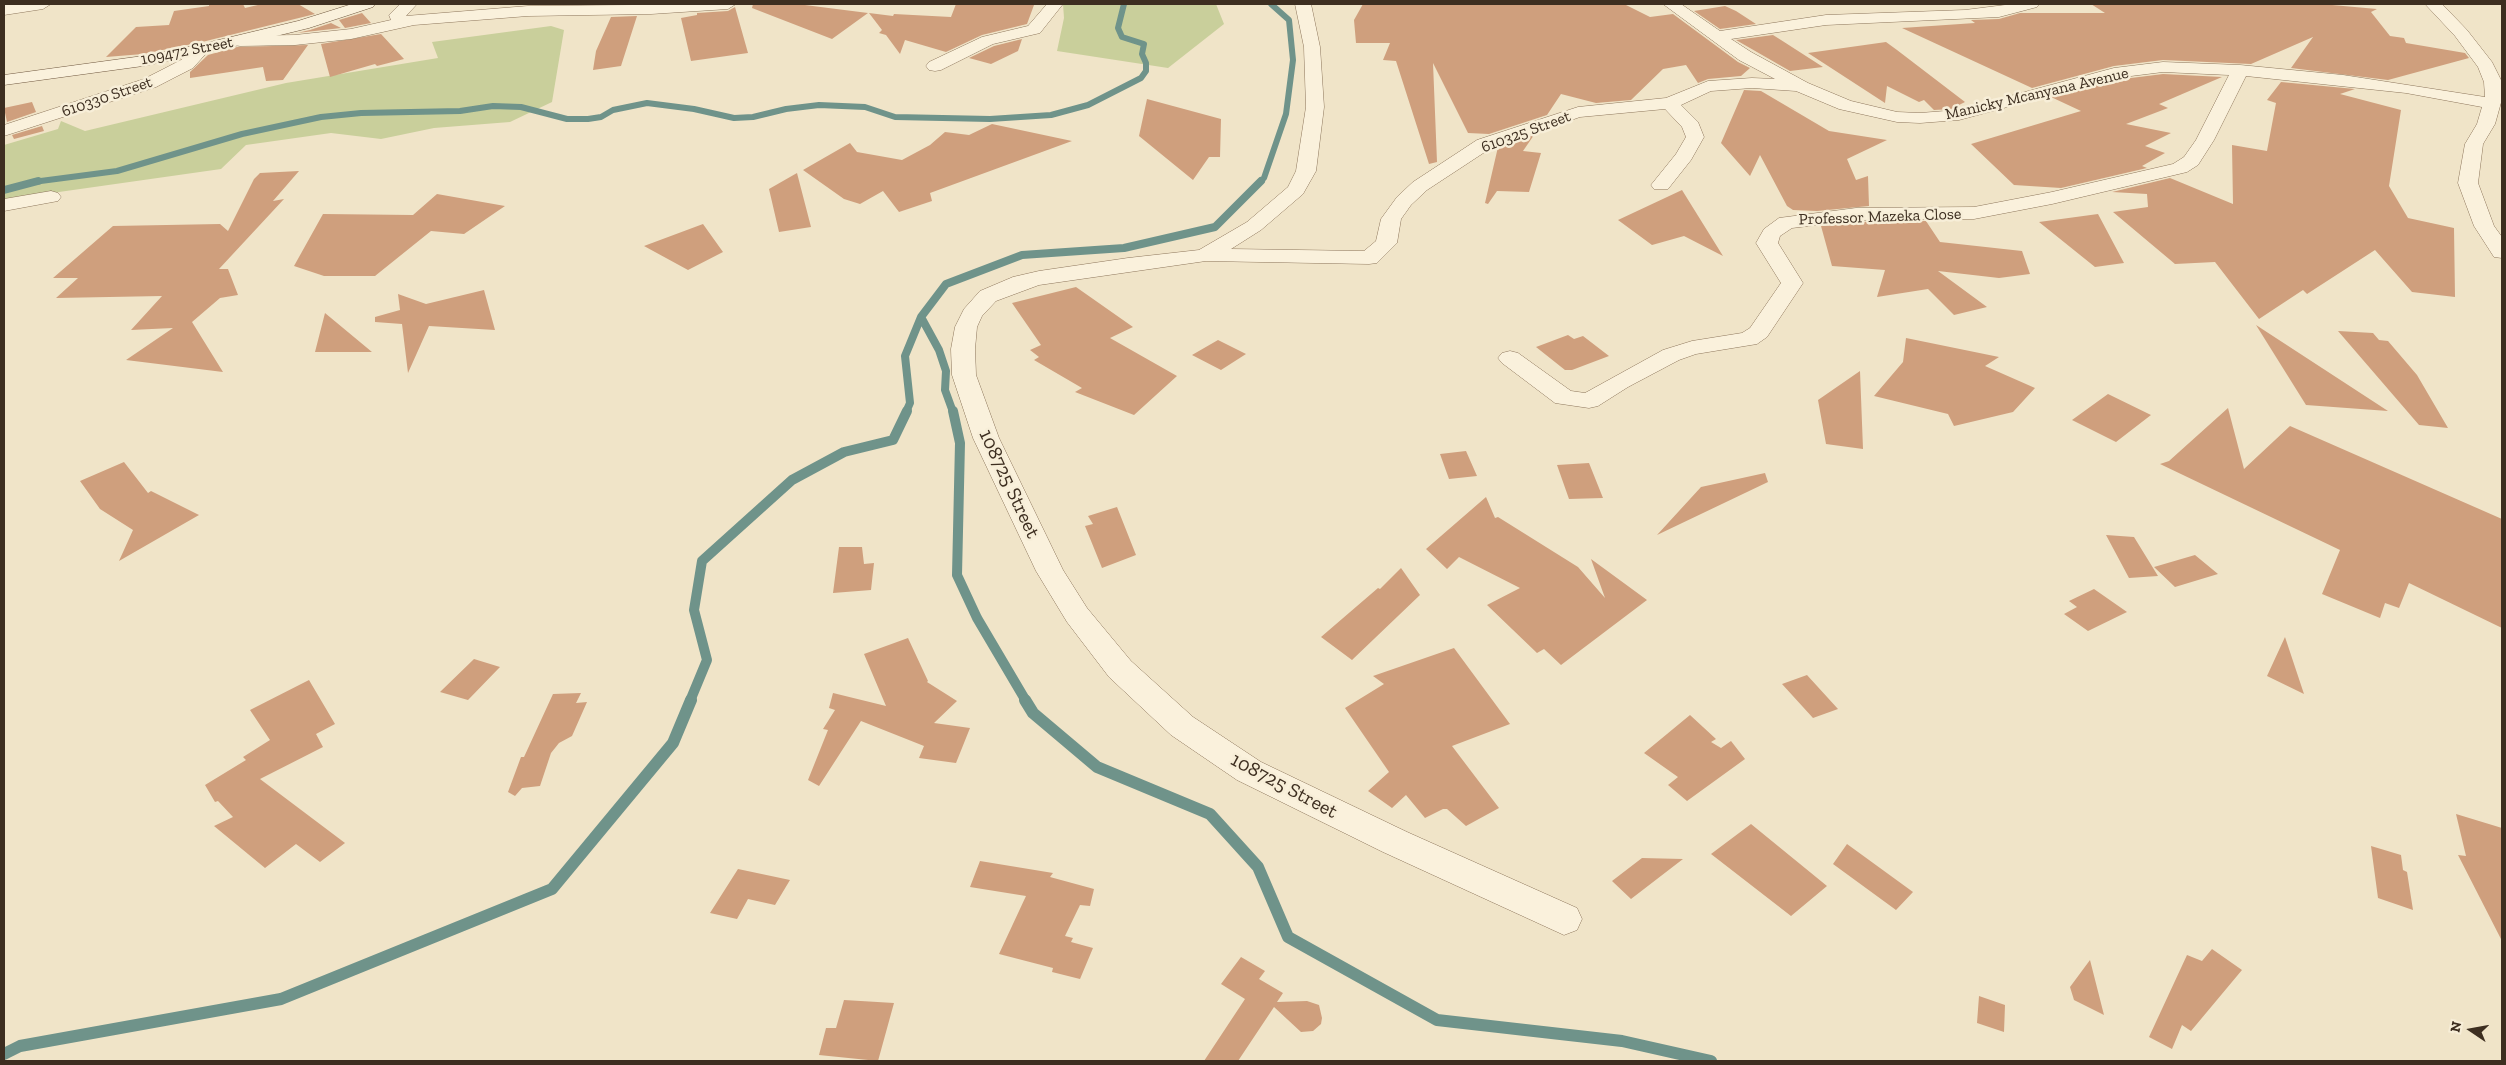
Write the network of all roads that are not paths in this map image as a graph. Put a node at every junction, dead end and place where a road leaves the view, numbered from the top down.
1 (43, 4) edge
2 (367, 4) edge
3 (409, 4) edge
4 (728, 4) edge
5 (1055, 4) edge
6 (1303, 4) edge
7 (1671, 4) edge
8 (2032, 4) edge
9 (2433, 4) edge
10 (4, 10) edge
11 (409, 21) junction
12 (1716, 36) junction
13 (240, 41) junction
14 (202, 49) junction
15 (935, 66) dead end
16 (2240, 70) junction
17 (4, 80) edge
18 (1802, 87) junction
19 (1670, 103) junction
20 (2491, 103) junction
21 (4, 131) edge
22 (1661, 185) dead end
23 (51, 197) dead end
24 (2472, 199) junction
25 (4, 205) edge
26 (2502, 215) edge
27 (2502, 252) edge
28 (1206, 255) junction
29 (1510, 358) dead end
30 (1564, 919) dead end

1 - 10 street
2 - 13 street, 109472 Street
3 - 11 street
4 - 11 street
5 - 15 street
6 - 28 street, 108725 Street
7 - 12 street, Manicky Mcanyana Avenue
8 - 12 street
9 - 20 street
11 - 13 street
12 - 18 street, Manicky Mcanyana Avenue
13 - 14 street, 109472 Street
14 - 17 street, 109472 Street
14 - 21 street, 610330 Street
16 - 18 street, Manicky Mcanyana Avenue
16 - 20 street, Manicky Mcanyana Avenue
16 - 29 street, Professor Mazeka Close
18 - 19 street, 610325 Street
19 - 22 street
19 - 28 street, 610325 Street
20 - 24 street
23 - 25 street
24 - 26 street
24 - 27 street
28 - 30 street, 108725 Street

